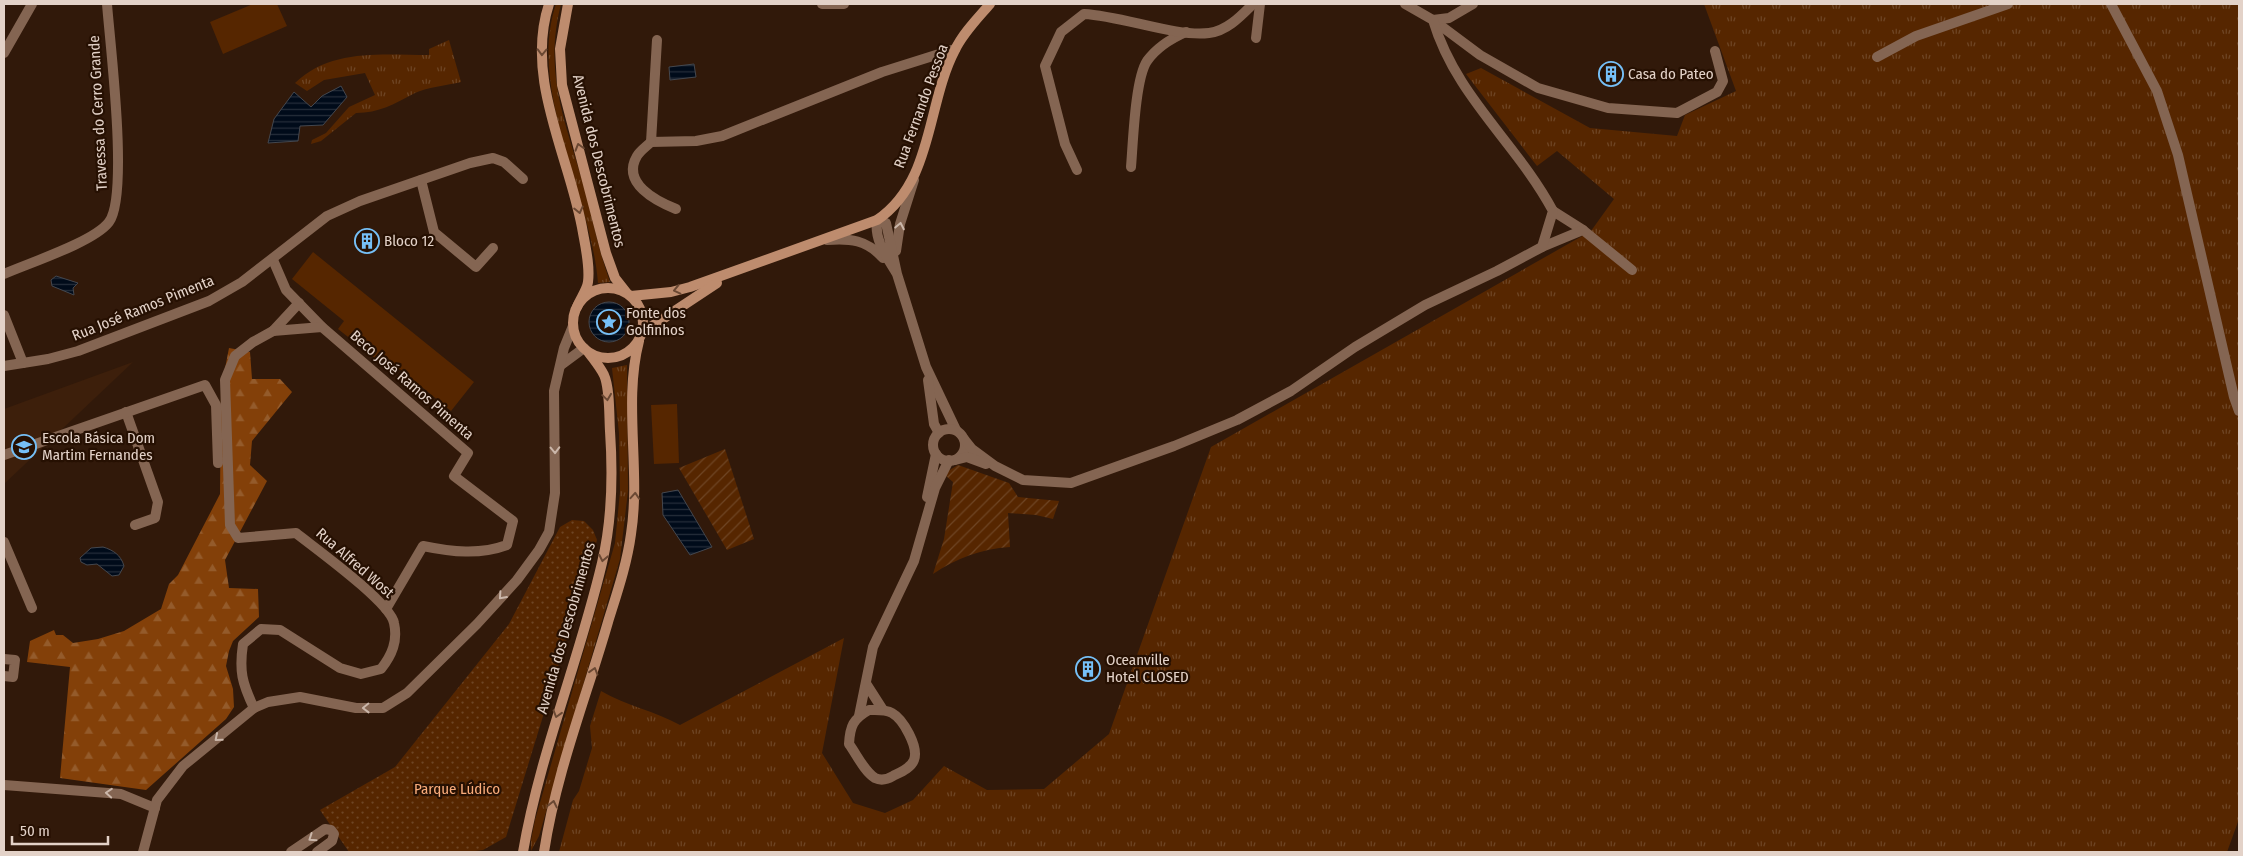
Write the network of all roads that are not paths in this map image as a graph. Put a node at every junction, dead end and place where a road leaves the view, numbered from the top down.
1 (32, 4) edge
2 (107, 4) edge
3 (549, 4) edge
4 (568, 4) edge
5 (822, 4) edge
6 (844, 4) edge
7 (990, 4) edge
8 (1253, 4) edge
9 (1260, 4) edge
10 (1405, 4) edge
11 (1473, 4) edge
12 (2008, 4) edge
13 (2111, 4) edge
14 (1433, 20) junction
15 (1186, 32) junction
16 (1256, 38) dead end
17 (657, 40) dead end
18 (955, 49) junction
19 (1715, 51) dead end
20 (4, 53) edge
21 (1877, 58) dead end
22 (651, 142) junction
23 (923, 154) junction
24 (1131, 168) dead end
25 (1078, 170) dead end
26 (522, 179) dead end
27 (421, 180) junction
28 (676, 209) dead end
29 (1552, 211) junction
30 (876, 220) junction
31 (1583, 230) junction
32 (818, 241) junction
33 (1542, 246) junction
34 (493, 248) dead end
35 (273, 260) junction
36 (739, 269) junction
37 (1632, 270) dead end
38 (4, 274) edge
39 (897, 274) junction
40 (628, 294) junction
41 (299, 302) junction
42 (577, 306) junction
43 (4, 315) edge
44 (573, 326) junction
45 (322, 327) junction
46 (273, 331) junction
47 (641, 336) junction
48 (586, 351) junction
49 (23, 364) junction
50 (561, 365) junction
51 (4, 366) edge
52 (926, 366) junction
53 (2239, 411) edge
54 (126, 412) junction
55 (956, 430) junction
56 (939, 433) junction
57 (964, 439) junction
58 (936, 454) junction
59 (4, 455) edge
60 (952, 460) junction
61 (218, 463) dead end
62 (995, 466) junction
63 (135, 525) dead end
64 (4, 542) edge
65 (7, 556) edge
66 (914, 561) junction
67 (32, 608) dead end
68 (386, 609) junction
69 (4, 659) edge
70 (4, 676) edge
71 (866, 685) junction
72 (254, 708) junction
73 (882, 710) junction
74 (858, 716) junction
75 (4, 785) edge
76 (155, 808) junction
77 (143, 852) edge
78 (291, 852) edge
79 (317, 852) edge
80 (523, 852) edge
81 (544, 852) edge

1 - 20 street
2 - 38 street, Travessa do Cerro Grande
3 -> 42 main road, Avenida dos Descobrimentos
40 -> 4 main road, Avenida dos Descobrimentos
5 - 6 street
7 - 18 main road, Rua Fernando Pessoa
8 - 15 street
9 - 16 street
10 - 14 street
11 - 14 street
12 - 21 street
13 - 53 street
14 - 19 street
14 - 29 street
15 - 24 street
15 - 25 street
17 - 22 street
18 - 22 street
18 - 23 main road, Rua Fernando Pessoa
22 - 28 street
23 - 30 main road, Rua Fernando Pessoa
39 -> 23 street
26 - 27 street, Rua José Ramos Pimenta
27 - 34 street
27 - 35 street, Rua José Ramos Pimenta
29 - 31 street
29 - 33 street
30 - 32 main road, Rua Fernando Pessoa
30 - 39 street
31 - 33 street
31 - 37 street
32 - 36 main road, Rua Fernando Pessoa
32 - 39 street
33 - 62 street
35 - 41 street, Beco José Ramos Pimenta
35 - 49 street, Rua José Ramos Pimenta
36 -> 40 main road
36 - 47 main road
39 - 52 street
40 - 42 main road
40 - 47 main road
41 - 45 street, Beco José Ramos Pimenta
41 - 46 street
42 - 44 main road
43 - 49 street
44 - 48 main road
44 - 50 street
45 - 46 street, Rua Alfred Wost
45 - 68 street, Beco José Ramos Pimenta
46 - 68 street, Rua Alfred Wost
47 - 48 main road
81 -> 47 main road
48 - 50 street
48 -> 80 main road, Avenida dos Descobrimentos
49 - 51 street, Rua José Ramos Pimenta
50 -> 72 street
52 - 55 street
52 - 56 street
54 - 59 street
54 - 61 street
54 - 63 street
55 - 56 street
55 - 57 street
56 - 58 street
57 - 60 street
57 - 62 street
58 - 60 street
58 - 66 street
60 - 62 street
60 - 66 street
64 - 65 street
65 - 67 street
66 - 71 street
68 - 72 street, Rua Alfred Wost
69 - 70 street
71 - 73 street
71 - 74 street
72 -> 76 street
73 - 74 street
73 - 74 street
76 -> 75 street
76 - 77 street
79 -> 78 street

